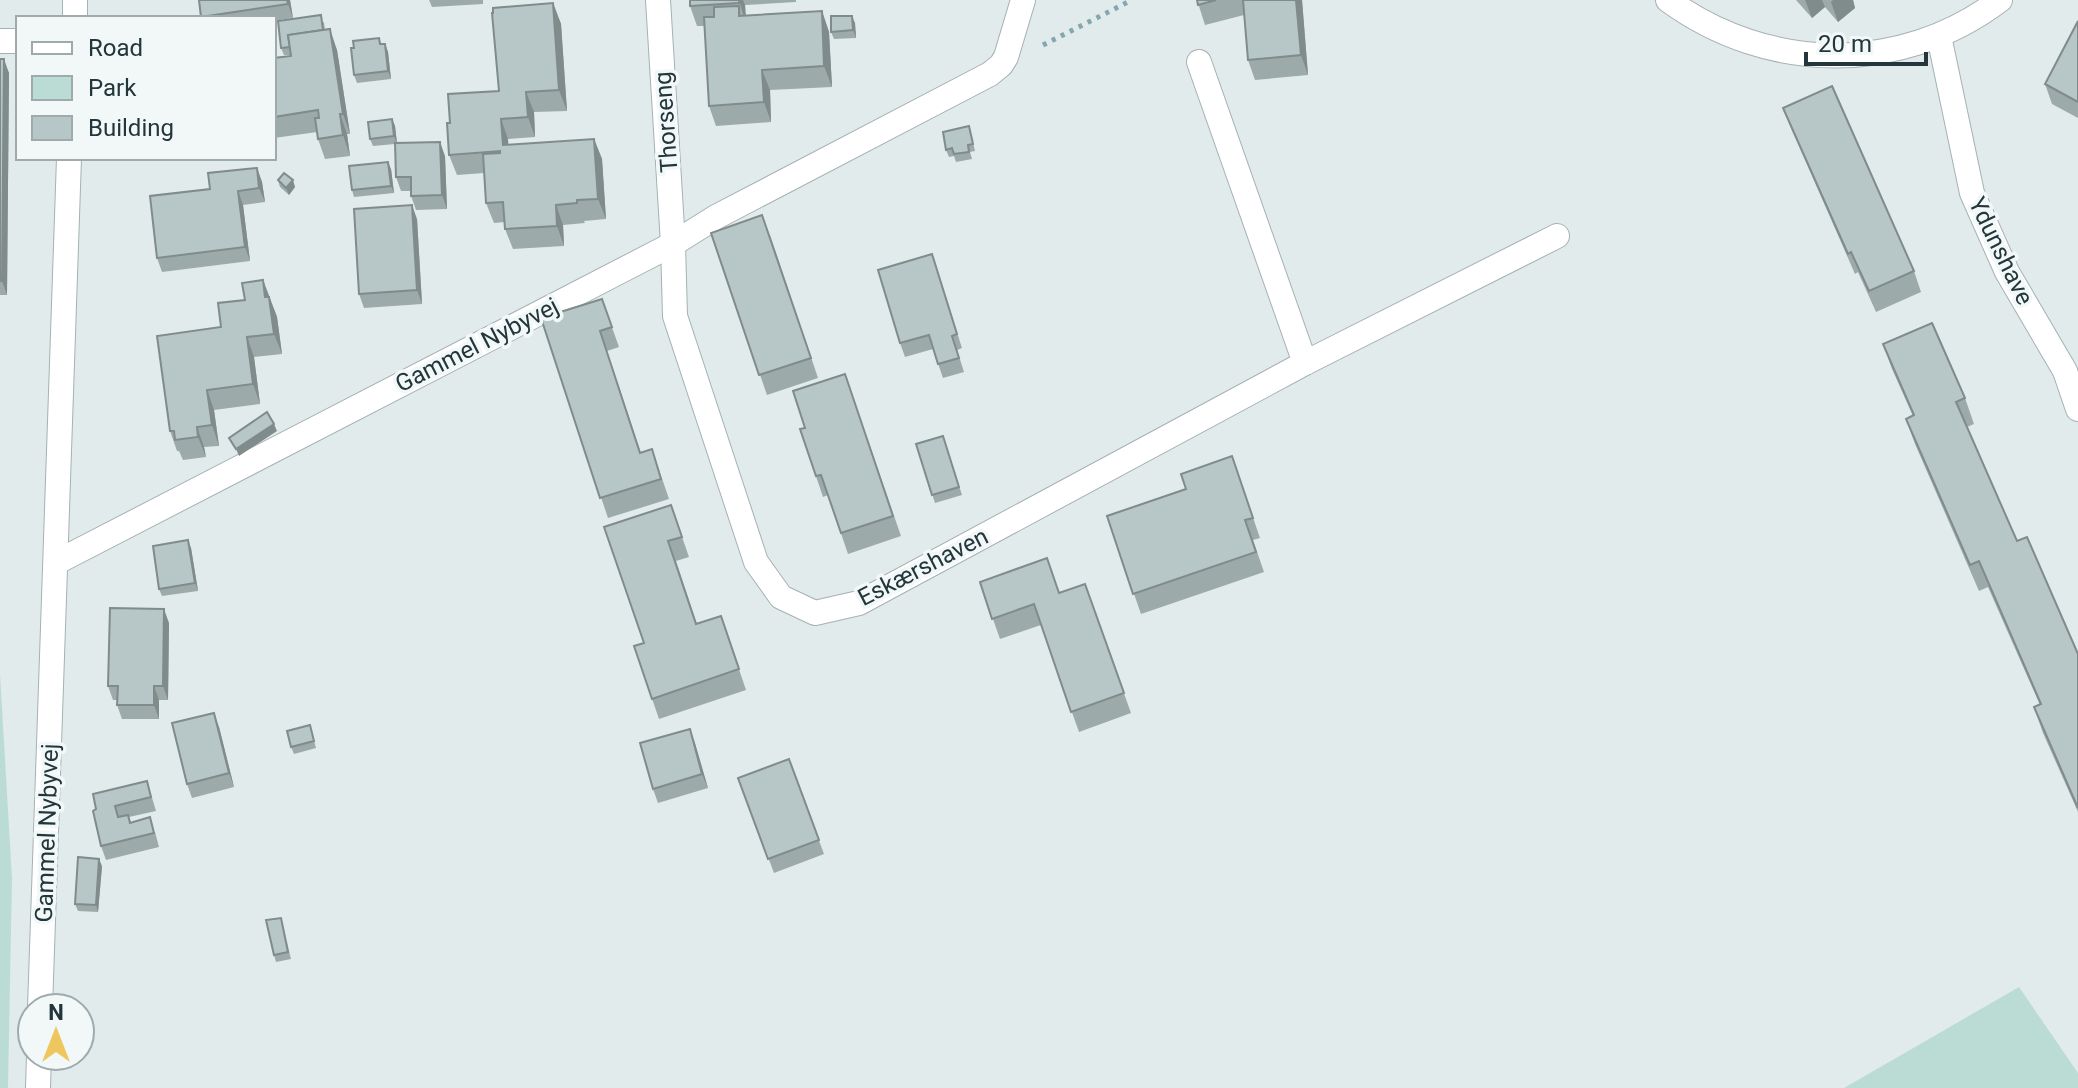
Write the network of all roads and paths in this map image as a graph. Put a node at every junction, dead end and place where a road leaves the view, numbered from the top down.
1 (658, 0) edge
2 (1023, 0) edge
3 (1132, 0) edge
4 (1668, 0) edge
5 (2000, 0) edge
6 (1939, 36) junction
7 (1006, 57) junction
8 (1199, 62) dead end
9 (69, 160) edge
10 (1557, 236) dead end
11 (673, 244) junction
12 (1305, 363) junction
13 (2078, 409) edge
14 (57, 562) junction
15 (41, 992) edge

1 - 11 street, Thorseng
2 - 7 street
3 - 7 path
4 - 6 street
5 - 6 street
6 - 13 street, Ydunshave
7 - 11 street, Gammel Nybyvej
8 - 12 street
9 - 14 street, Gammel Nybyvej
10 - 12 street, Eskærshaven
11 - 12 street, Eskærshaven
11 - 14 street, Gammel Nybyvej
14 - 15 street, Gammel Nybyvej

